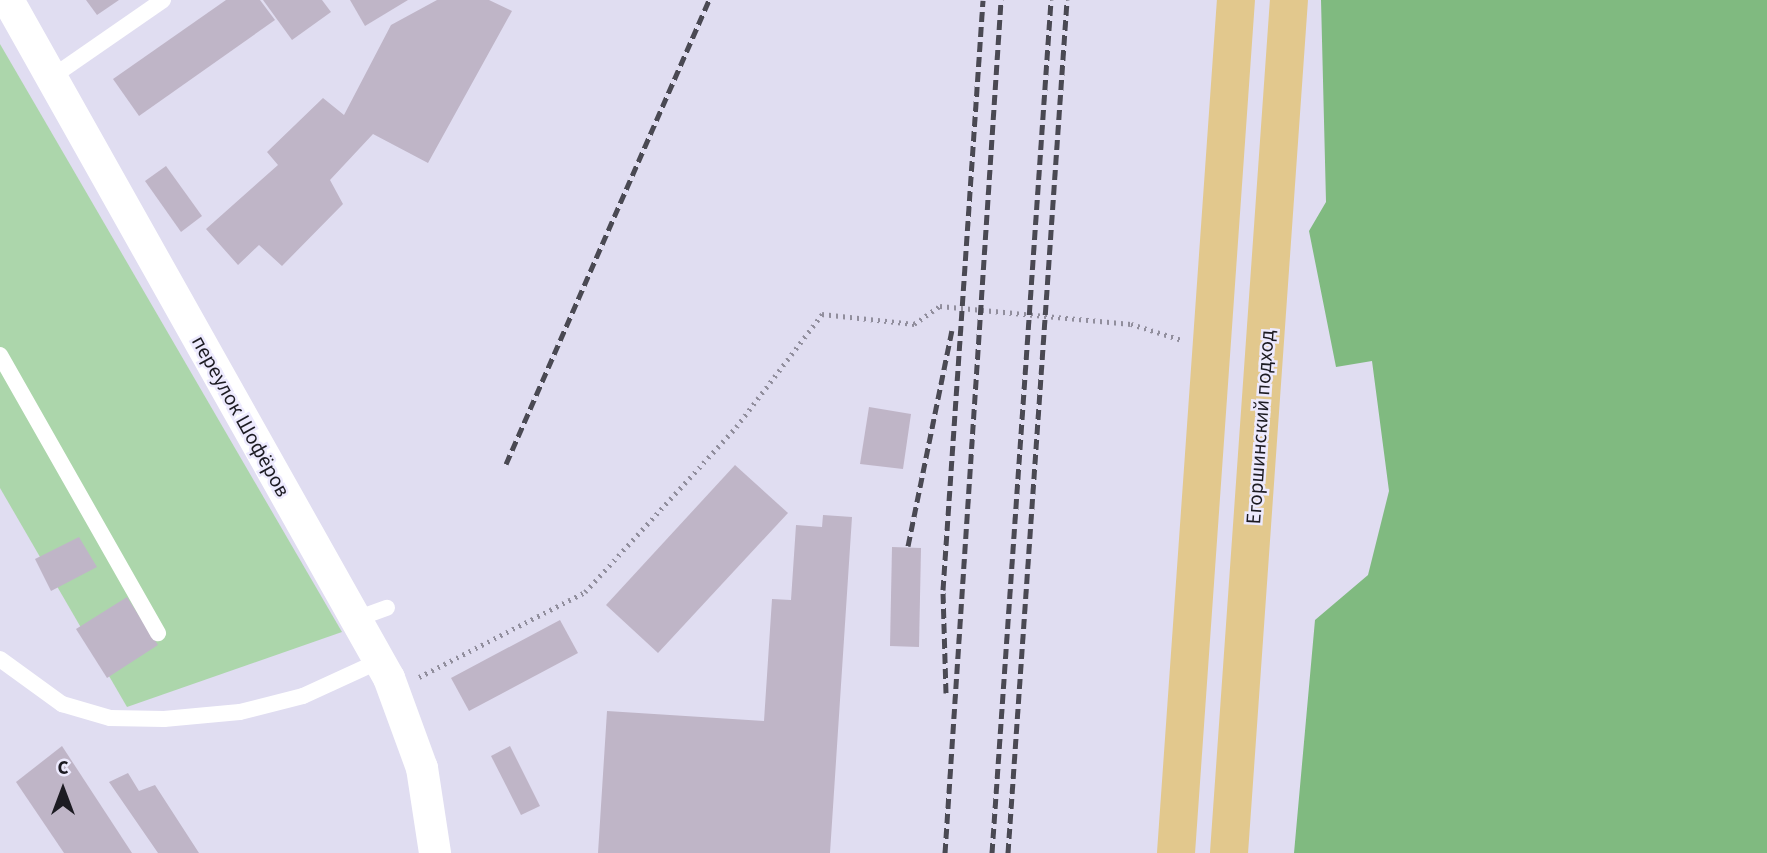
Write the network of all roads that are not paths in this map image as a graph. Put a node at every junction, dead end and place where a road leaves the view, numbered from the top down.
1 (8, 0) edge
2 (163, 0) edge
3 (1236, 0) edge
4 (1289, 0) edge
5 (52, 77) junction
6 (0, 355) edge
7 (387, 608) dead end
8 (356, 619) junction
9 (158, 634) dead end
10 (1, 654) edge
11 (379, 661) junction
12 (437, 850) edge
13 (1176, 853) edge
14 (1229, 853) edge

1 - 5 street, переулок Шофёров
2 - 5 lane
3 - 13 main road
4 - 14 main road, Егоршинский подход
5 - 8 street, переулок Шофёров
6 - 9 lane
7 - 8 lane
8 - 11 street, переулок Шофёров
10 - 11 lane
11 - 12 street, переулок Шофёров

